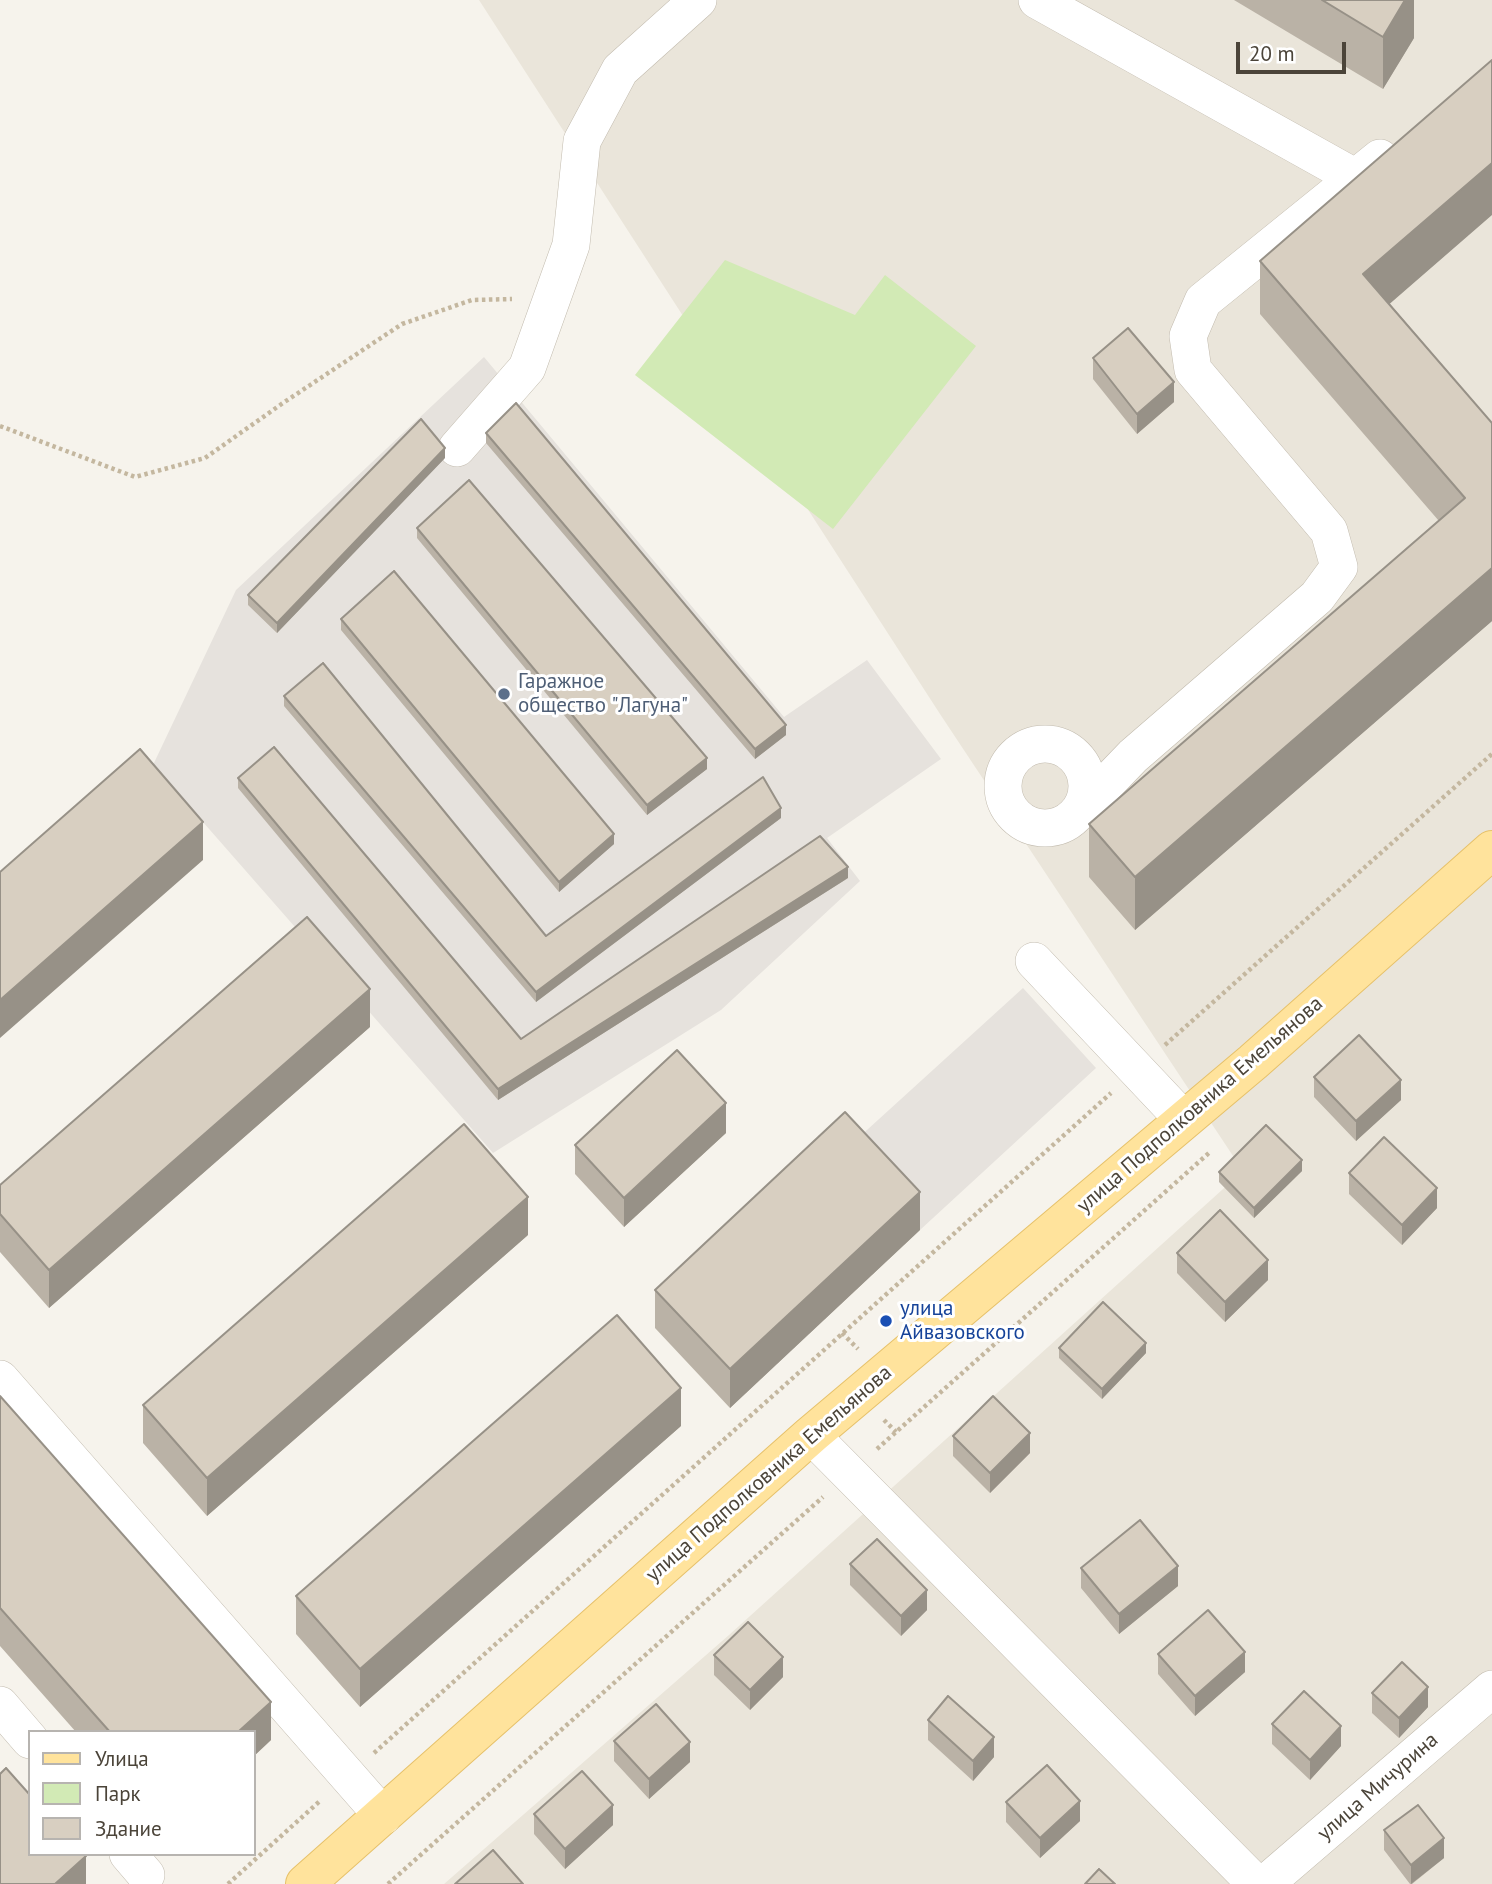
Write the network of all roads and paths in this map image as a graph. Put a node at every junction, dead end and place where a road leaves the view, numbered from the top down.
1 (698, 0) edge
2 (1037, 0) edge
3 (1408, 135) edge
4 (1356, 178) junction
5 (552, 299) junction
6 (0, 426) edge
7 (457, 448) dead end
8 (1492, 754) edge
9 (1081, 810) dead end
10 (1492, 850) edge
11 (1034, 961) dead end
12 (1136, 1071) junction
13 (1184, 1120) junction
14 (1212, 1151) dead end
15 (0, 1379) edge
16 (811, 1434) junction
17 (849, 1473) junction
18 (1492, 1689) edge
19 (347, 1777) junction
20 (383, 1815) junction
21 (228, 1884) edge
22 (305, 1884) edge
23 (388, 1884) edge
24 (1256, 1884) edge
25 (1265, 1884) edge

1 - 5 street
2 - 4 street
3 - 4 street
4 - 9 street
5 - 6 path
5 - 7 street
8 - 12 path
10 - 13 main road, улица Подполковника Емельянова
11 - 12 street
12 - 13 street
12 - 19 path
13 - 16 main road, улица Подполковника Емельянова
14 - 17 path
15 - 19 street
16 - 17 street
16 - 20 main road, улица Подполковника Емельянова
17 - 23 path
17 - 24 street
18 - 25 street, улица Мичурина
19 - 20 street
19 - 21 path
20 - 22 main road, улица Подполковника Емельянова

